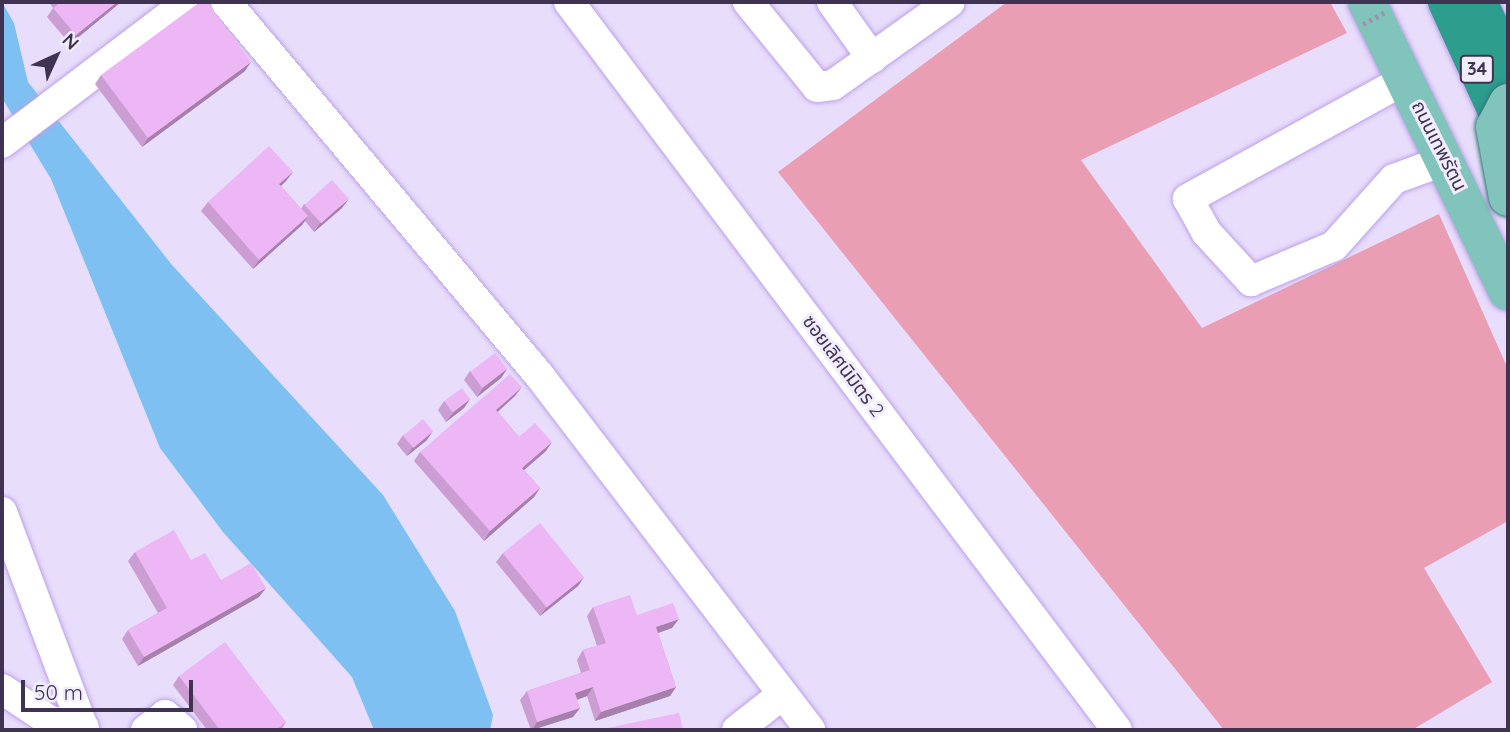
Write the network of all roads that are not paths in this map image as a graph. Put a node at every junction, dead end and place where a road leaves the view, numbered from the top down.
1 (188, 2) edge
2 (226, 2) edge
3 (569, 2) edge
4 (832, 2) edge
5 (950, 2) edge
6 (1454, 2) edge
7 (1501, 2) edge
8 (752, 3) edge
9 (1372, 12) edge
10 (1508, 16) edge
11 (872, 58) junction
12 (1508, 64) edge
13 (1406, 79) junction
14 (1508, 103) edge
15 (1508, 135) edge
16 (10, 137) edge
17 (1446, 160) junction
18 (1508, 197) edge
19 (1508, 292) edge
20 (2, 512) edge
21 (2, 689) edge
22 (783, 694) junction
23 (84, 729) edge
24 (146, 730) edge
25 (182, 730) edge
26 (737, 730) edge
27 (810, 730) edge
28 (1118, 730) edge

1 - 16 street
2 - 22 street
3 - 28 street, ซอยเลิศนิมิตร 2
4 - 11 street
5 - 11 street
6 - 12 highway
6 - 15 highway, 34
7 - 10 highway
8 - 11 street
9 - 13 main road, ถนนเทพรัตน
13 - 17 main road, ถนนเทพรัตน
13 - 17 street
14 - 18 main road, bridge
17 - 19 main road, ถนนเทพรัตน
20 - 23 street
21 - 23 street
22 - 26 street
22 - 27 street
24 - 25 street

